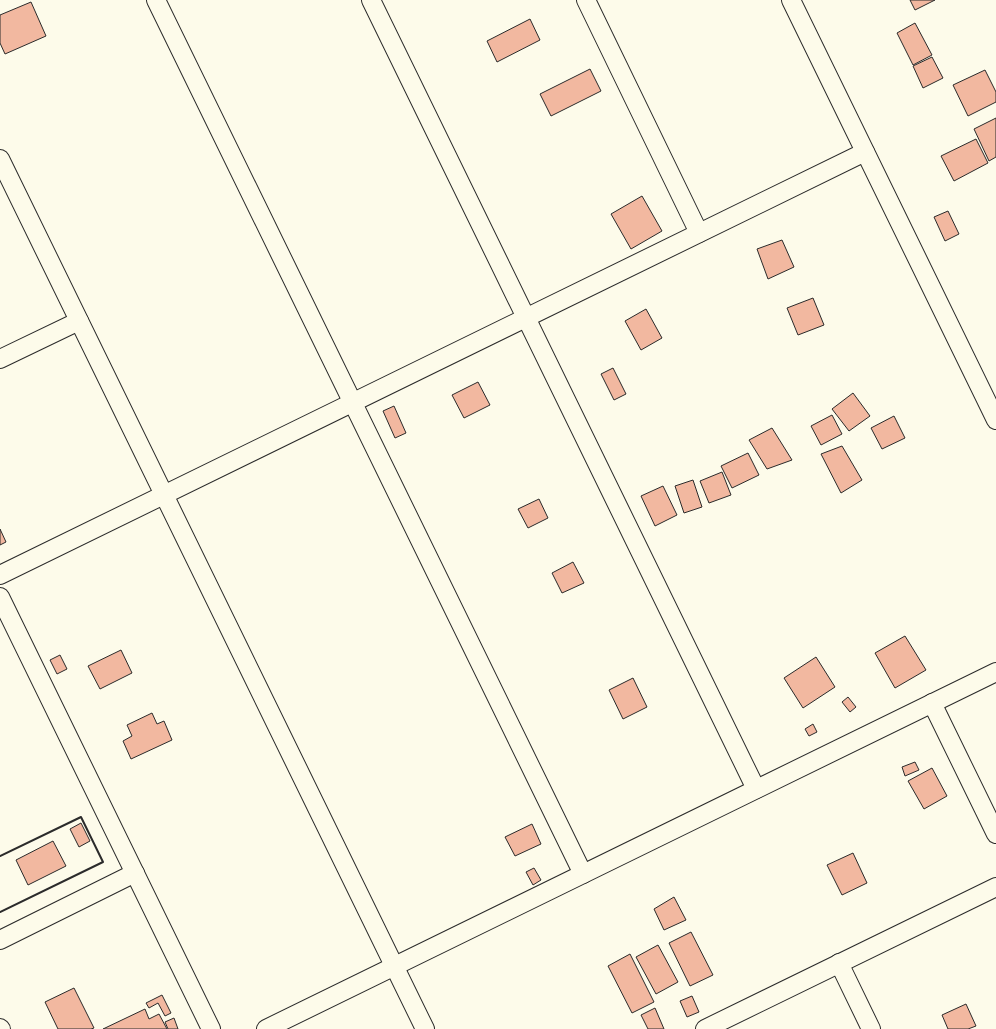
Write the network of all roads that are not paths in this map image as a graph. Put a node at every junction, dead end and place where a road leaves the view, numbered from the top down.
1 (156, 0) edge
2 (370, 0) edge
3 (586, 0) edge
4 (791, 0) edge
5 (865, 152) junction
6 (2, 168) edge
7 (699, 233) junction
8 (526, 318) junction
9 (79, 320) junction
10 (0, 359) edge
11 (352, 402) junction
12 (996, 420) edge
13 (164, 495) junction
14 (0, 575) edge
15 (0, 597) edge
16 (996, 672) edge
17 (932, 703) junction
18 (756, 789) junction
19 (996, 834) edge
20 (135, 873) junction
21 (583, 874) junction
22 (996, 887) edge
23 (0, 940) edge
24 (839, 963) junction
25 (394, 966) junction
26 (211, 1029) edge
27 (266, 1029) edge
28 (425, 1029) edge
29 (705, 1029) edge
30 (871, 1029) edge

1 - 11 street
2 - 8 street
3 - 7 street
4 - 5 street
5 - 7 street
5 - 12 street
6 - 9 street
7 - 8 street
8 - 11 street
8 - 18 street
9 - 10 street
9 - 13 street
11 - 13 street
11 - 21 street
13 - 14 street
13 - 25 street
15 - 20 street
16 - 17 street
17 - 18 street
17 - 19 street
18 - 21 street
20 - 23 street
20 - 26 street
21 - 25 street
22 - 24 street
24 - 29 street
24 - 30 street
25 - 27 street
25 - 28 street

